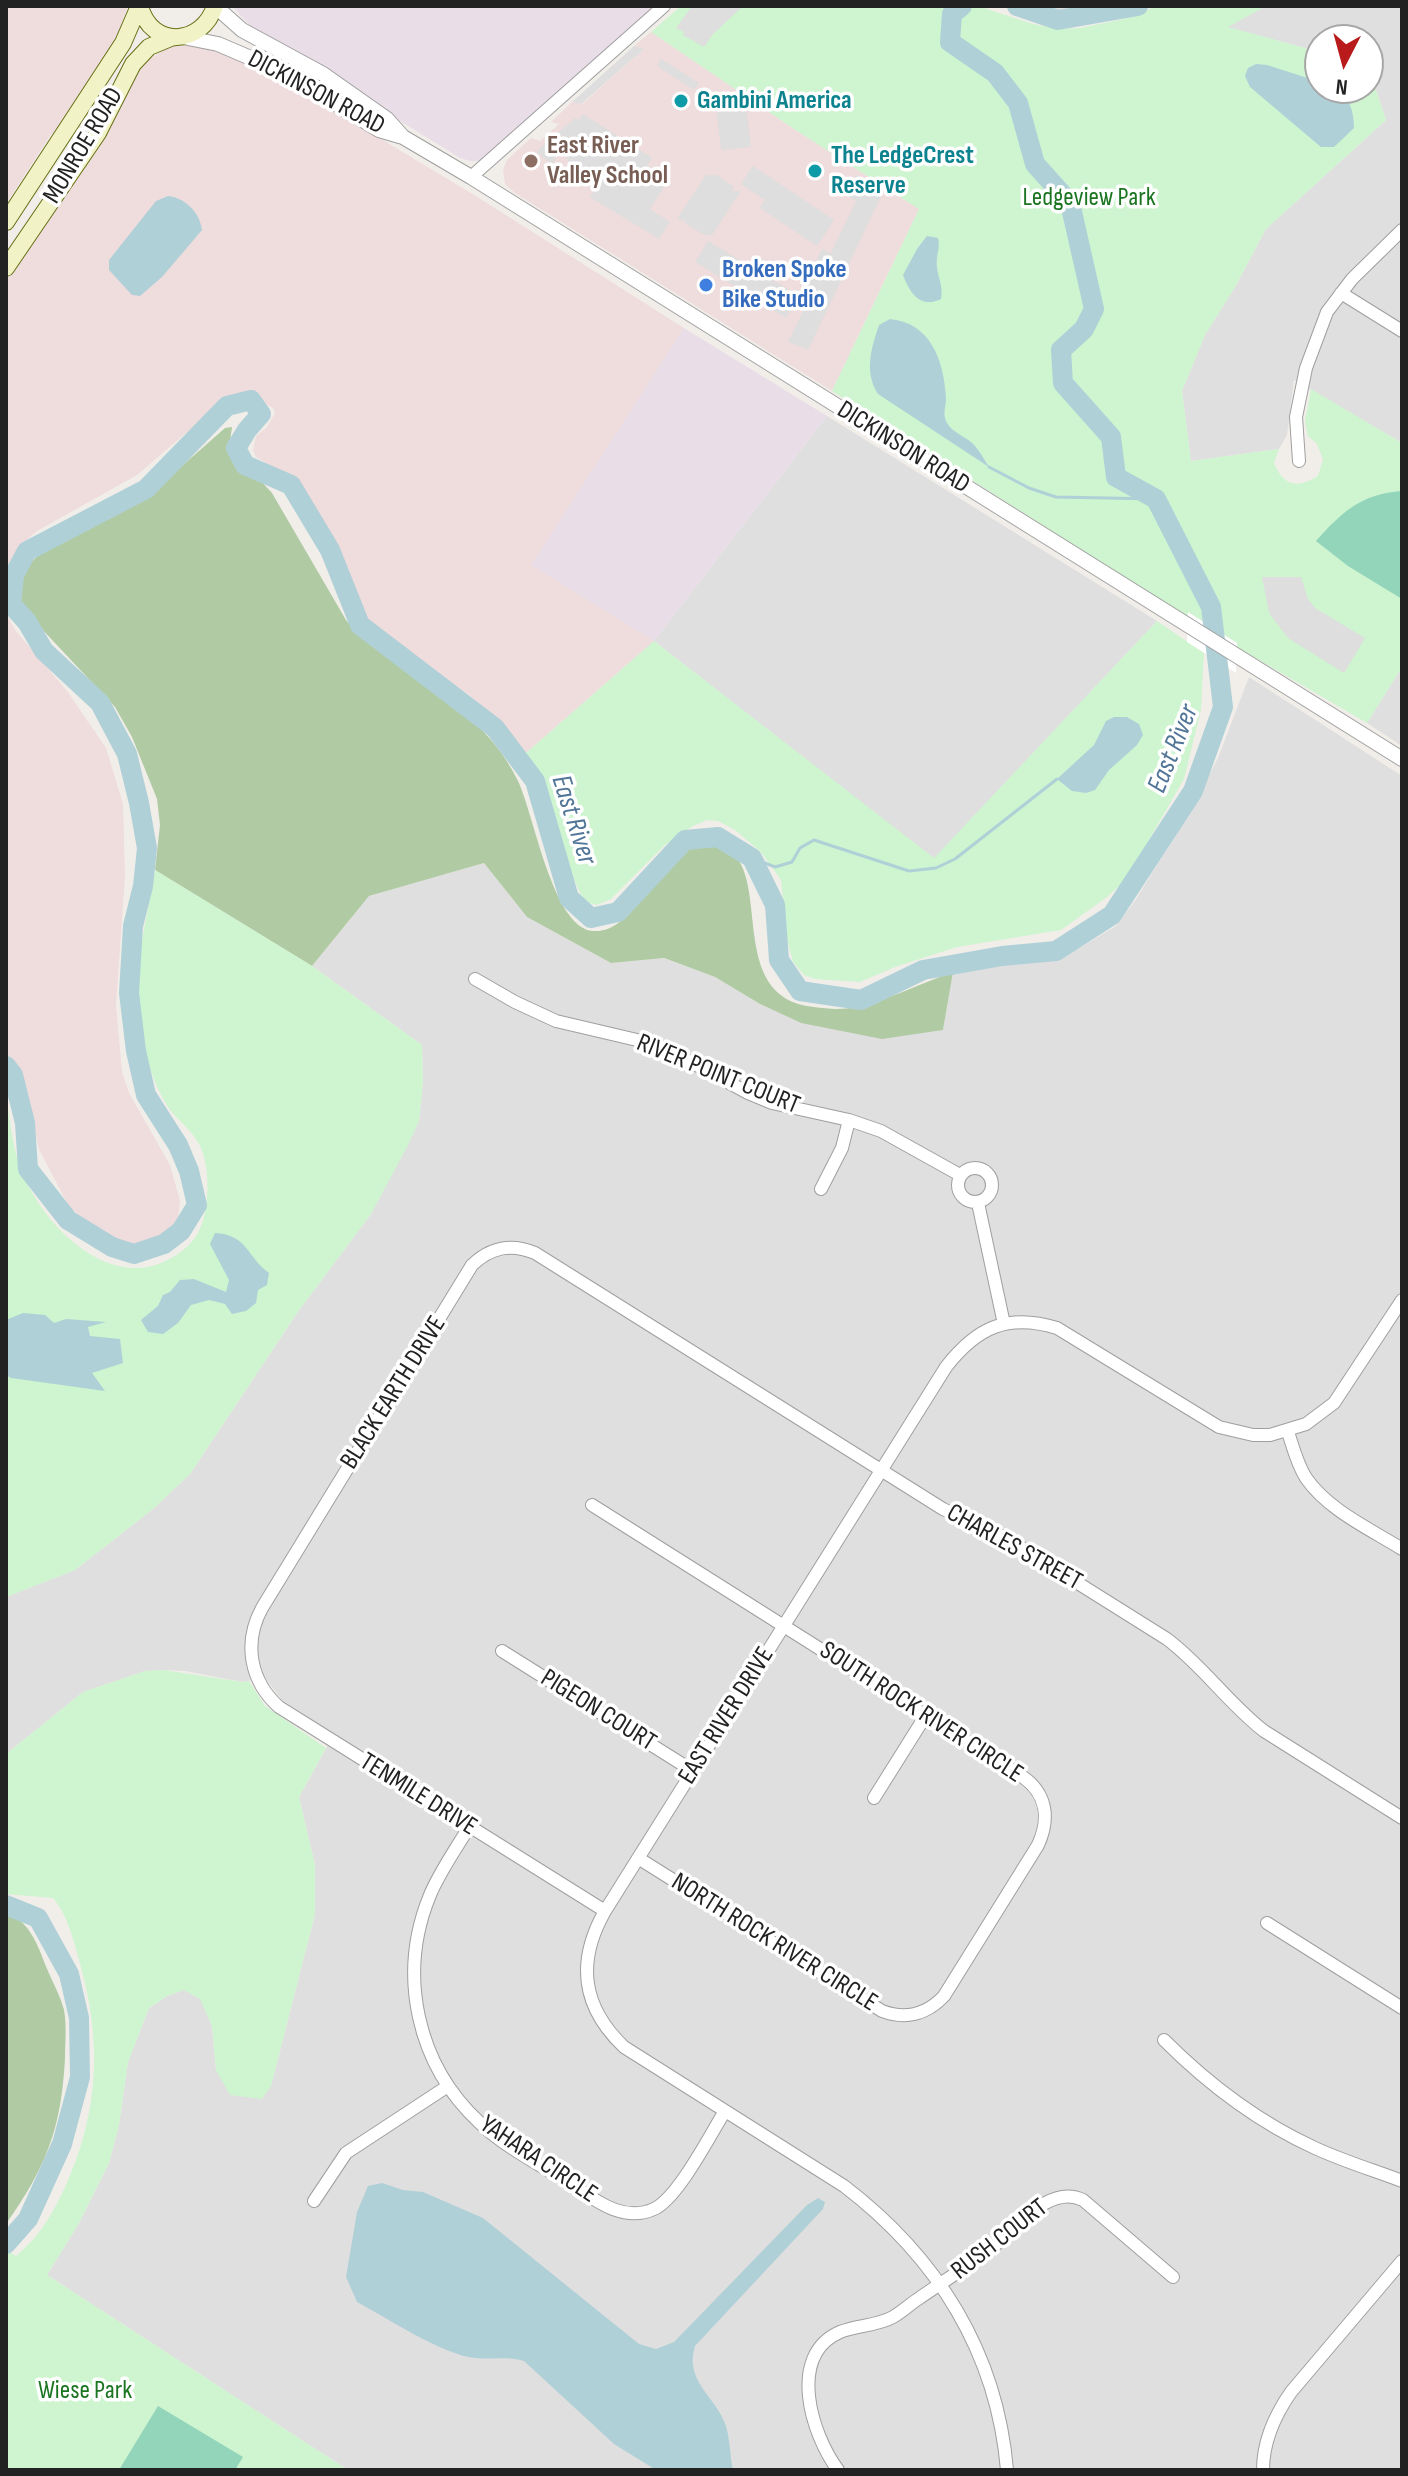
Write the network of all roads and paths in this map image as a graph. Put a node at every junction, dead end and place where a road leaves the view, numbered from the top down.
1 (140, 6) edge
2 (215, 6) edge
3 (664, 6) edge
4 (178, 37) junction
5 (403, 137) junction
6 (471, 177) junction
7 (6, 222) edge
8 (1402, 230) edge
9 (6, 268) edge
10 (1341, 293) junction
11 (1402, 331) edge
12 (1299, 461) dead end
13 (1402, 759) edge
14 (475, 979) dead end
15 (849, 1120) junction
16 (960, 1175) junction
17 (821, 1189) dead end
18 (978, 1203) junction
19 (610, 1300) joint
20 (1402, 1300) edge
21 (1004, 1324) junction
22 (1288, 1432) junction
23 (882, 1470) junction
24 (592, 1505) dead end
25 (1402, 1549) edge
26 (784, 1626) junction
27 (502, 1651) dead end
28 (252, 1661) joint
29 (926, 1715) junction
30 (693, 1771) junction
31 (874, 1798) dead end
32 (1402, 1818) edge
33 (469, 1827) junction
34 (638, 1858) junction
35 (605, 1911) junction
36 (1267, 1923) dead end
37 (1402, 2008) edge
38 (913, 2015) joint
39 (1164, 2040) dead end
40 (448, 2086) junction
41 (725, 2111) junction
42 (1402, 2181) edge
43 (314, 2201) dead end
44 (1402, 2261) edge
45 (1173, 2277) dead end
46 (941, 2284) junction
47 (838, 2470) edge
48 (1007, 2470) edge
49 (1263, 2470) edge

1 - 4 main road
1 - 7 main road, MONROE ROAD
2 - 4 main road, MONROE ROAD
2 - 5 street, DICKINSON ROAD
3 - 6 street
4 - 5 street, DICKINSON ROAD
4 - 9 main road, MONROE ROAD
5 - 6 street, DICKINSON ROAD
6 - 13 street, DICKINSON ROAD
8 - 10 street
10 - 11 street
10 - 12 street
14 - 15 street, RIVER POINT COURT
15 - 16 street, RIVER POINT COURT
15 - 17 street
16 - 18 street
16 - 18 street
18 - 21 street
19 - 23 street, CHARLES STREET
19 - 28 street, BLACK EARTH DRIVE
20 - 22 street, EAST RIVER DRIVE
21 - 22 street, EAST RIVER DRIVE
21 - 23 street, EAST RIVER DRIVE
22 - 25 street
23 - 26 street, EAST RIVER DRIVE
23 - 32 street, CHARLES STREET
24 - 26 street, SOUTH ROCK RIVER CIRCLE
26 - 29 street, SOUTH ROCK RIVER CIRCLE
26 - 30 street, EAST RIVER DRIVE
27 - 30 street, PIGEON COURT
28 - 33 street, TENMILE DRIVE
29 - 31 street
29 - 38 street, SOUTH ROCK RIVER CIRCLE
30 - 34 street, EAST RIVER DRIVE
33 - 35 street, TENMILE DRIVE
33 - 40 street, YAHARA CIRCLE
34 - 35 street, EAST RIVER DRIVE
34 - 38 street, NORTH ROCK RIVER CIRCLE
35 - 41 street, EAST RIVER DRIVE
36 - 37 street
39 - 42 street
40 - 41 street, YAHARA CIRCLE
40 - 43 street
41 - 46 street, EAST RIVER DRIVE
44 - 49 street
45 - 46 street, RUSH COURT
46 - 47 street
46 - 48 street, EAST RIVER DRIVE

